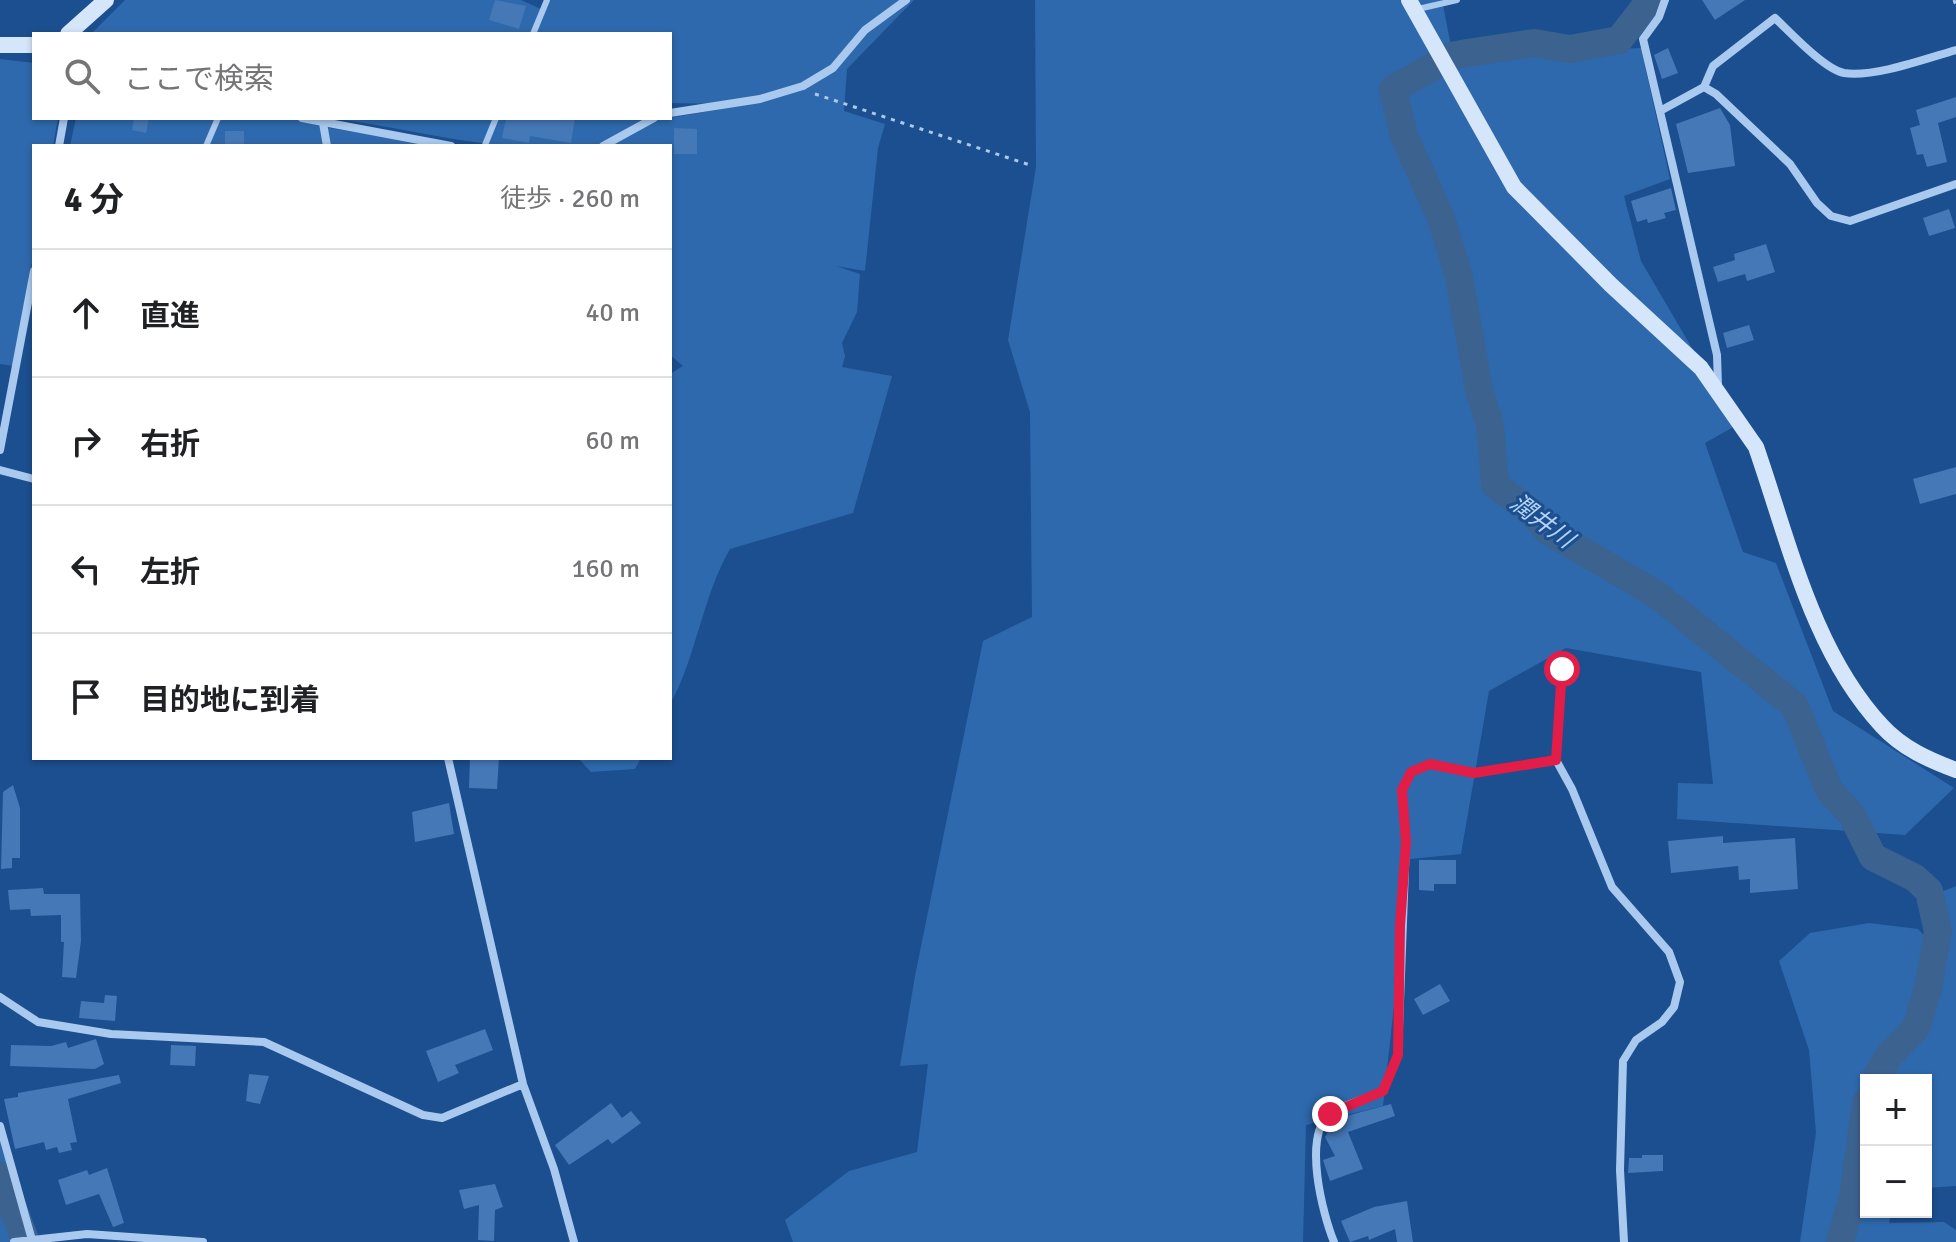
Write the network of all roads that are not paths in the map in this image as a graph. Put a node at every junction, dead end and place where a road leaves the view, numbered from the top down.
1 (106, 0) edge
2 (547, 0) edge
3 (906, 0) edge
4 (1457, 0) edge
5 (1665, 0) edge
6 (88, 7) edge
7 (1414, 9) edge
8 (70, 32) edge
9 (534, 32) edge
10 (0, 45) edge
11 (32, 45) edge
12 (1956, 50) edge
13 (1704, 87) junction
14 (1660, 111) junction
15 (672, 113) edge
16 (64, 120) edge
17 (217, 120) edge
18 (310, 120) edge
19 (495, 120) edge
20 (650, 120) edge
21 (323, 123) junction
22 (59, 144) edge
23 (207, 144) edge
24 (327, 144) edge
25 (440, 144) edge
26 (485, 144) edge
27 (607, 144) edge
28 (1956, 184) edge
29 (32, 282) edge
30 (1718, 391) junction
31 (0, 450) edge
32 (0, 470) edge
33 (32, 478) edge
34 (1562, 669) dead end
35 (448, 760) edge
36 (1556, 760) junction
37 (1956, 770) edge
38 (0, 997) edge
39 (523, 1084) junction
40 (0, 1126) edge
41 (31, 1240) edge
42 (46, 1240) edge
43 (15, 1242) edge
44 (203, 1242) edge
45 (574, 1242) edge
46 (1334, 1242) edge
47 (1624, 1242) edge

1 - 6 street
2 - 9 lane
3 - 15 street
4 - 7 lane
5 - 14 street
6 - 8 street
7 - 30 street
10 - 11 street
12 - 13 street
13 - 14 street
13 - 28 street
14 - 30 street
16 - 22 street
17 - 23 lane
18 - 21 street
19 - 26 lane
20 - 27 street
21 - 24 street
21 - 25 street
29 - 31 street
30 - 37 street
32 - 33 street
34 - 36 street
35 - 39 street
36 - 46 street
36 - 47 street
38 - 39 street
39 - 45 street
40 - 41 street
41 - 42 street
41 - 43 street
42 - 44 street

